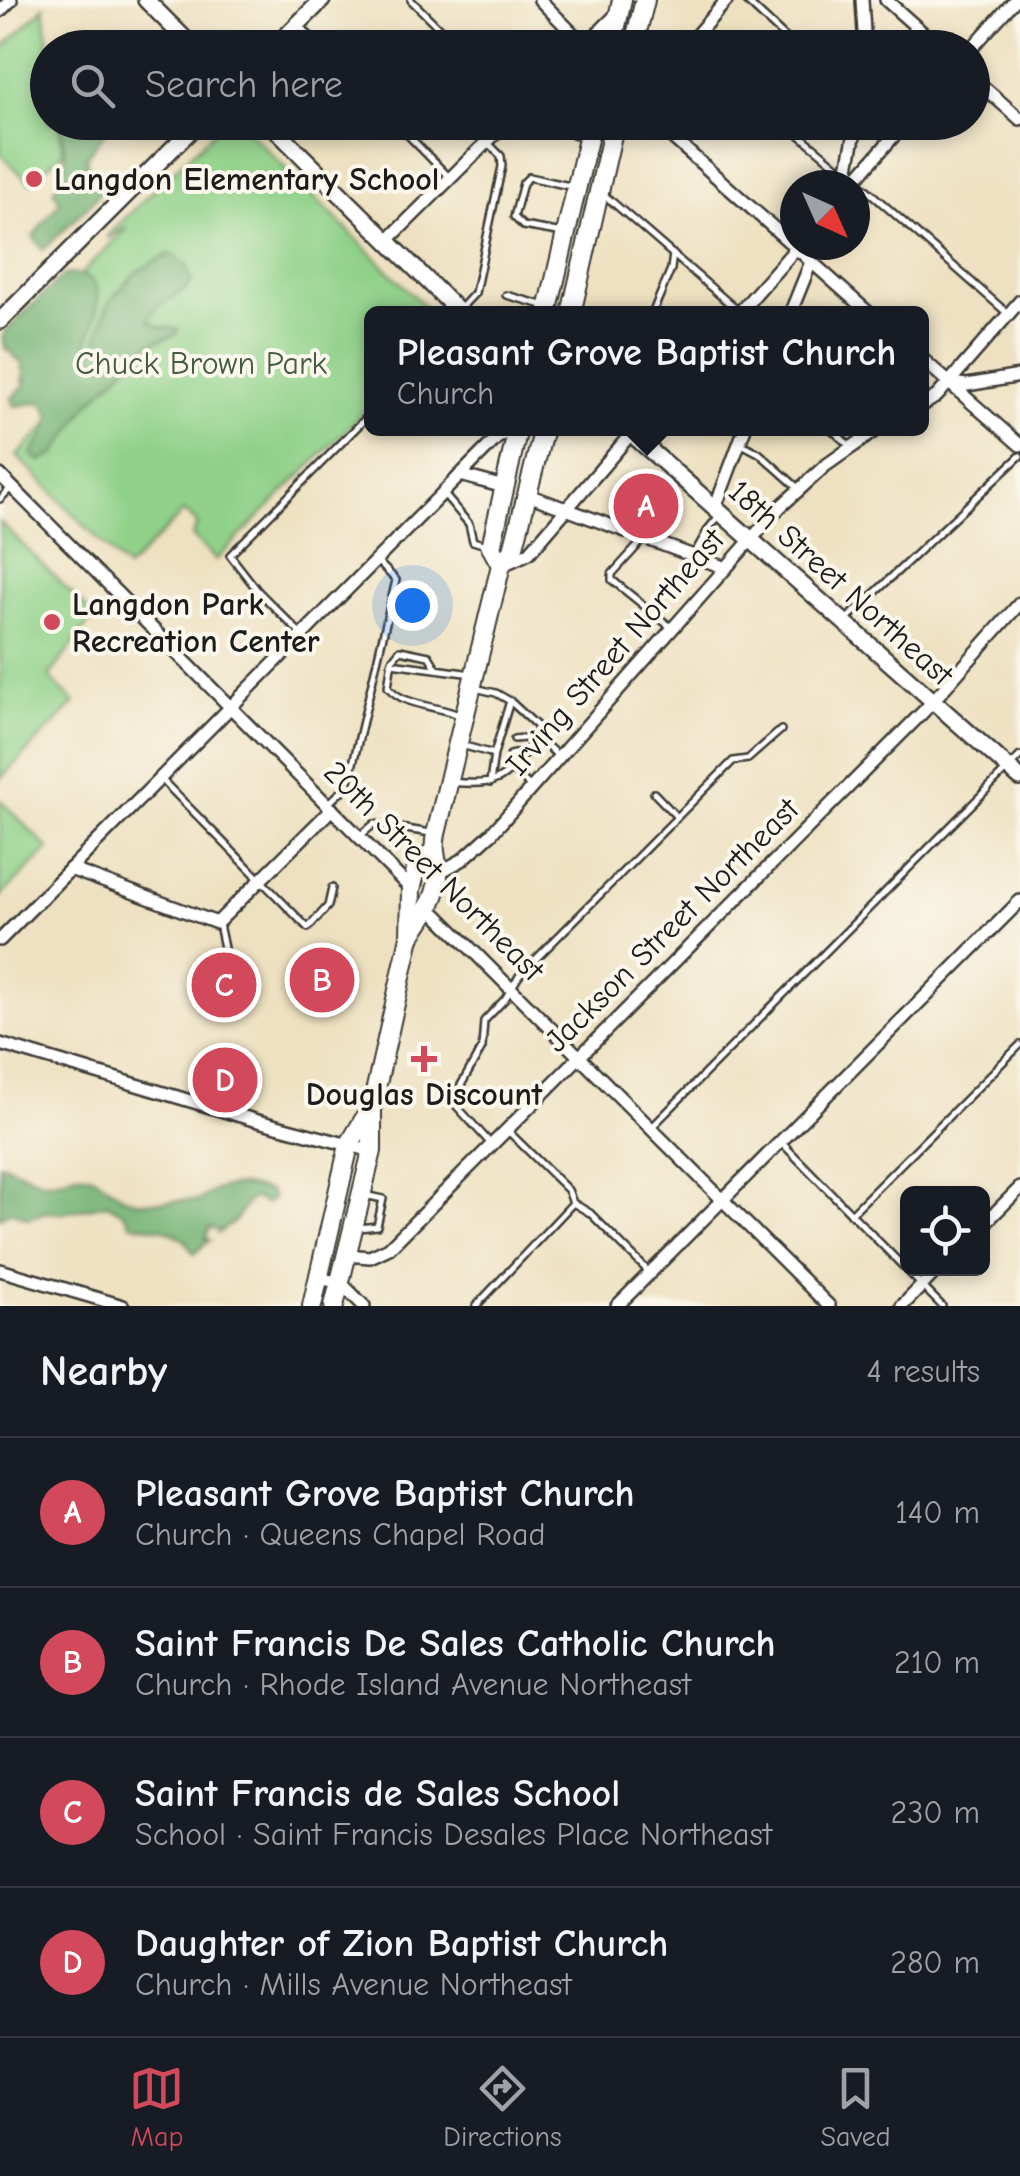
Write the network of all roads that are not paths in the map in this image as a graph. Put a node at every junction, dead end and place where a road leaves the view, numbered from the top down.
1 (11, 0) edge
2 (146, 0) edge
3 (322, 0) edge
4 (411, 0) edge
5 (540, 0) edge
6 (645, 0) edge
7 (727, 0) edge
8 (746, 0) edge
9 (862, 0) edge
10 (886, 0) edge
11 (1015, 0) edge
12 (621, 5) edge
13 (0, 11) edge
14 (298, 24) junction
15 (176, 30) edge
16 (292, 30) edge
17 (304, 30) edge
18 (441, 30) edge
19 (569, 30) edge
20 (600, 30) edge
21 (615, 30) edge
22 (638, 30) edge
23 (704, 30) edge
24 (778, 30) edge
25 (863, 30) edge
26 (920, 30) edge
27 (988, 30) edge
28 (990, 92) edge
29 (1020, 119) edge
30 (181, 140) edge
31 (286, 140) edge
32 (413, 140) edge
33 (588, 140) edge
34 (613, 140) edge
35 (675, 140) edge
36 (804, 140) edge
37 (852, 140) edge
38 (890, 140) edge
39 (487, 142) joint
40 (838, 170) edge
41 (849, 170) edge
42 (864, 170) edge
43 (450, 178) junction
44 (577, 188) junction
45 (600, 191) junction
46 (870, 196) edge
47 (780, 232) edge
48 (566, 234) junction
49 (386, 242) junction
50 (672, 254) junction
51 (785, 260) edge
52 (811, 262) joint
53 (506, 295) dead end
54 (1020, 301) edge
55 (454, 306) edge
56 (465, 306) edge
57 (537, 306) edge
58 (549, 306) edge
59 (573, 306) edge
60 (655, 306) edge
61 (730, 306) edge
62 (744, 306) edge
63 (793, 306) edge
64 (860, 306) edge
65 (1009, 314) junction
66 (0, 322) edge
67 (929, 365) edge
68 (1020, 376) edge
69 (949, 382) junction
70 (929, 401) edge
71 (364, 420) edge
72 (499, 436) edge
73 (516, 436) edge
74 (542, 436) edge
75 (626, 436) edge
76 (637, 436) edge
77 (742, 436) edge
78 (839, 436) edge
79 (868, 436) edge
80 (740, 443) junction
81 (1020, 445) edge
82 (851, 447) junction
83 (1020, 456) edge
84 (0, 475) edge
85 (460, 475) junction
86 (504, 486) junction
87 (12, 487) junction
88 (799, 490) junction
89 (443, 492) junction
90 (528, 495) junction
91 (0, 499) edge
92 (568, 510) junction
93 (718, 511) junction
94 (645, 538) junction
95 (751, 540) junction
96 (492, 547) junction
97 (693, 556) junction
98 (376, 560) junction
99 (501, 565) junction
100 (726, 568) junction
101 (1020, 603) edge
102 (844, 622) junction
103 (673, 629) junction
104 (302, 635) junction
105 (391, 663) junction
106 (437, 669) junction
107 (473, 680) junction
108 (510, 700) junction
109 (933, 702) junction
110 (232, 706) junction
111 (464, 717) junction
112 (781, 730) dead end
113 (538, 737) junction
114 (514, 739) dead end
115 (458, 744) junction
116 (496, 752) junction
117 (525, 752) junction
118 (510, 755) dead end
119 (560, 758) junction
120 (1016, 768) edge
121 (512, 770) junction
122 (160, 778) junction
123 (449, 781) junction
124 (490, 784) junction
125 (532, 788) junction
126 (654, 793) dead end
127 (330, 806) junction
128 (677, 817) junction
129 (360, 836) junction
130 (434, 843) junction
131 (70, 869) junction
132 (438, 873) junction
133 (258, 881) junction
134 (332, 888) dead end
135 (411, 889) junction
136 (1020, 901) edge
137 (430, 908) junction
138 (217, 923) junction
139 (410, 938) junction
140 (0, 940) edge
141 (224, 948) dead end
142 (511, 986) junction
143 (0, 1044) edge
144 (1020, 1044) edge
145 (580, 1056) junction
146 (372, 1106) junction
147 (651, 1128) junction
148 (506, 1130) junction
149 (779, 1140) junction
150 (492, 1144) junction
151 (350, 1146) junction
152 (372, 1151) junction
153 (1020, 1188) edge
154 (723, 1199) junction
155 (573, 1203) junction
156 (851, 1214) junction
157 (990, 1218) edge
158 (346, 1255) junction
159 (2, 1270) edge
160 (650, 1273) junction
161 (932, 1276) edge
162 (319, 1278) junction
163 (340, 1283) junction
164 (922, 1286) junction
165 (117, 1305) edge
166 (480, 1305) edge
167 (312, 1306) edge
168 (334, 1306) edge
169 (364, 1306) edge
170 (617, 1306) edge
171 (829, 1306) edge
172 (902, 1306) edge
173 (942, 1306) edge

1 - 13 street
2 - 15 street
3 - 14 street
4 - 18 lane
5 - 19 street
6 - 22 main road
7 - 23 street
8 - 24 lane
9 - 25 street
10 - 26 street
11 - 27 street
12 - 20 street
12 - 21 main road
14 - 16 street
14 - 17 lane
28 - 29 street
30 - 66 street
31 - 49 street
32 - 43 lane
33 - 44 main road
34 - 45 main road
35 - 47 street
36 - 40 lane
37 - 41 street
38 - 42 street
39 - 43 street
39 - 56 lane
43 - 49 street
44 - 48 main road
44 - 48 lane
45 - 50 lane
45 - 59 main road
46 - 65 lane
48 - 58 main road
49 - 55 street
50 - 60 lane
50 - 61 lane
51 - 62 street
52 - 63 street
52 - 64 street
53 - 57 lane
54 - 65 street
65 - 69 street
67 - 69 street
68 - 69 street
69 - 70 street
69 - 81 street
71 - 104 lane
72 - 85 street
73 - 86 main road
74 - 90 main road
75 - 92 street
76 - 93 street, 18th Street Northeast
77 - 80 street
78 - 82 lane
79 - 82 street, Irving Street Northeast
80 - 88 lane
80 - 93 street
82 - 88 street, Irving Street Northeast
83 - 102 lane
84 - 87 street, 20th Street Northeast
85 - 86 street
85 - 89 street
86 - 96 main road
87 - 91 lane
87 - 110 street, 20th Street Northeast
88 - 95 street, Irving Street Northeast
89 - 96 lane
89 - 98 street
90 - 92 street
90 - 99 main road
92 - 94 street
92 - 99 street
93 - 95 street, 18th Street Northeast
93 - 97 lane
94 - 97 street
94 - 103 lane
95 - 100 street, Irving Street Northeast
95 - 102 street, 18th Street Northeast
96 - 99 main road
97 - 100 street
98 - 104 street
98 - 127 lane
99 - 107 main road
100 - 103 street, Irving Street Northeast
101 - 109 street, Jackson Street Northeast
102 - 109 street, 18th Street Northeast
103 - 119 street, Irving Street Northeast
104 - 110 street
105 - 106 lane
105 - 106 lane
105 - 111 lane
106 - 107 lane
107 - 108 lane
107 - 111 main road
108 - 113 lane
108 - 116 lane
109 - 120 street, 18th Street Northeast
109 - 145 street, Jackson Street Northeast
110 - 122 street
110 - 127 street, 20th Street Northeast
111 - 115 main road
112 - 128 lane
113 - 114 lane
113 - 117 lane
113 - 119 lane
115 - 116 lane
115 - 123 main road
116 - 124 lane
117 - 118 lane
117 - 121 lane
119 - 125 street, Irving Street Northeast
120 - 147 lane
121 - 124 lane
121 - 125 lane
122 - 131 street
122 - 133 lane
123 - 124 lane
123 - 130 main road
125 - 132 street, Irving Street Northeast
126 - 128 lane
127 - 129 street, 20th Street Northeast
127 - 133 street
128 - 142 lane
129 - 130 lane
129 - 135 street, 20th Street Northeast
130 - 132 main road
130 - 135 main road
131 - 138 street
131 - 140 street
132 - 137 main road
133 - 134 lane
133 - 138 street
135 - 137 street, 20th Street Northeast
135 - 139 main road
136 - 149 street
137 - 139 main road
137 - 142 street, 20th Street Northeast
138 - 141 lane
139 - 146 main road
142 - 145 street, 20th Street Northeast
142 - 150 lane
143 - 151 street
144 - 156 lane
145 - 147 street, 20th Street Northeast
145 - 148 street, Jackson Street Northeast
146 - 151 main road
146 - 152 main road
147 - 154 street, 20th Street Northeast
148 - 150 street, Jackson Street Northeast
148 - 155 lane
149 - 154 street
149 - 156 lane
150 - 158 street, Jackson Street Northeast
151 - 152 street
151 - 162 main road
152 - 158 main road
153 - 157 street
154 - 160 street
154 - 171 street, 20th Street Northeast
155 - 160 lane
155 - 166 lane
156 - 164 lane
158 - 163 main road
159 - 165 street
160 - 170 street
161 - 164 street
162 - 163 street
162 - 167 main road
163 - 168 main road
163 - 169 street
164 - 172 street
164 - 173 lane

